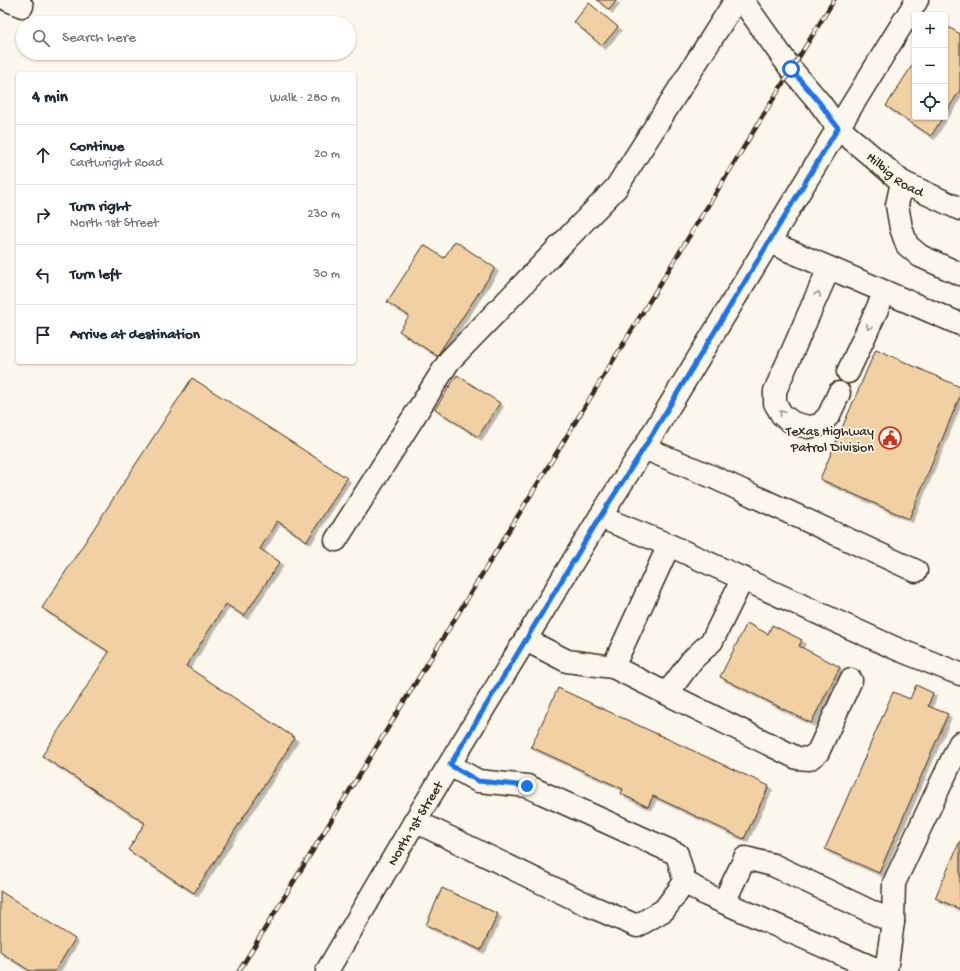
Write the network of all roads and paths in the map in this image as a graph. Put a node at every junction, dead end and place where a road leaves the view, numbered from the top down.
1 (736, 0) edge
2 (742, 0) edge
3 (917, 0) edge
4 (838, 128) junction
5 (902, 182) junction
6 (960, 209) edge
7 (769, 242) junction
8 (829, 268) junction
9 (960, 274) edge
10 (885, 292) junction
11 (960, 324) edge
12 (848, 372) dead end
13 (839, 393) dead end
14 (644, 448) junction
15 (600, 517) junction
16 (336, 540) dead end
17 (669, 545) junction
18 (916, 571) dead end
19 (743, 578) junction
20 (526, 640) junction
21 (613, 667) junction
22 (960, 674) edge
23 (851, 680) dead end
24 (666, 693) junction
25 (960, 743) edge
26 (450, 765) junction
27 (415, 821) junction
28 (685, 882) junction
29 (724, 902) junction
30 (893, 922) junction
31 (328, 971) edge
32 (880, 971) edge
33 (886, 971) edge

1 - 16 street
2 - 4 street, Hilbig Road
3 - 4 street, North 1st Street
4 - 5 street, Hilbig Road
4 - 7 street, North 1st Street
5 - 6 street, Hilbig Road
5 - 9 street
7 - 8 street
7 - 14 street, North 1st Street
8 - 10 street
13 -> 8 street
10 - 11 street
10 -> 12 street
14 - 15 street, North 1st Street
14 - 18 street
15 - 17 street
15 - 20 street, North 1st Street
17 - 19 street
17 - 21 street
19 - 22 street
19 - 24 street
20 - 21 street
20 - 26 street, North 1st Street
21 - 24 street
23 - 24 street
25 - 30 street
26 - 27 street, North 1st Street
26 - 28 street
27 - 28 street
27 - 31 street, North 1st Street
28 - 29 street
29 - 30 street
29 - 32 street
30 - 33 street

